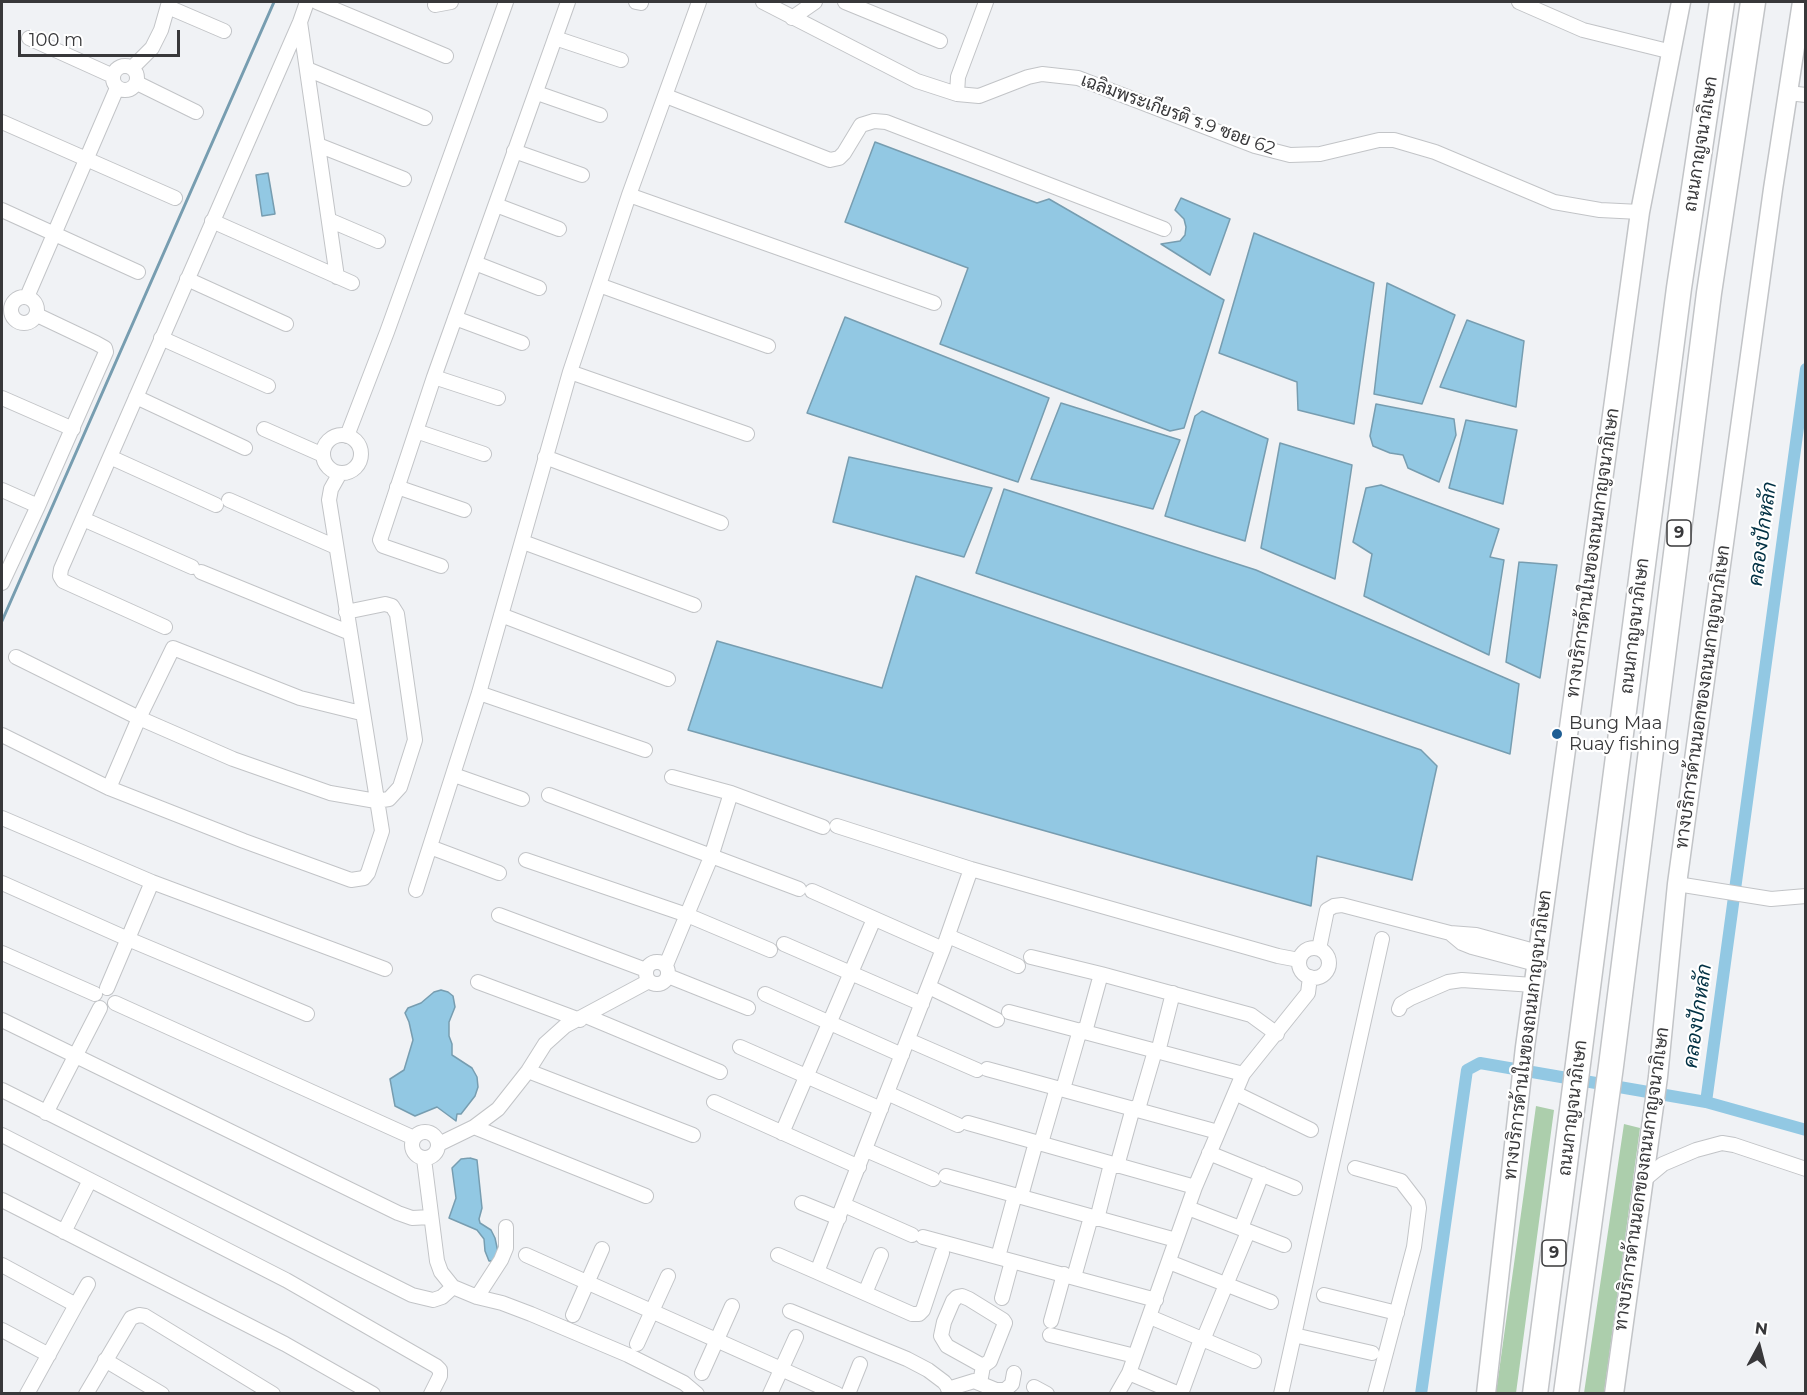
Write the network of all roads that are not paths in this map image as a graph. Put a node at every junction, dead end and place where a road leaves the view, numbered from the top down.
1 (307, 2) edge
2 (317, 2) edge
3 (451, 2) edge
4 (506, 2) edge
5 (568, 2) edge
6 (699, 2) edge
7 (762, 2) edge
8 (815, 2) edge
9 (845, 2) edge
10 (986, 2) edge
11 (1519, 2) edge
12 (1681, 2) edge
13 (1722, 2) edge
14 (1753, 2) edge
15 (1802, 2) edge
16 (168, 4) edge
17 (435, 5) dead end
18 (792, 18) junction
19 (300, 22) junction
20 (224, 31) dead end
21 (29, 38) dead end
22 (555, 38) junction
23 (940, 41) dead end
24 (1672, 52) junction
25 (446, 56) dead end
26 (621, 60) dead end
27 (132, 68) junction
28 (307, 69) junction
29 (115, 82) junction
30 (137, 83) junction
31 (537, 93) junction
32 (957, 94) junction
33 (1797, 94) edge
34 (666, 96) junction
35 (196, 112) dead end
36 (600, 115) dead end
37 (425, 118) dead end
38 (2, 122) edge
39 (318, 145) junction
40 (514, 151) junction
41 (85, 158) junction
42 (582, 175) dead end
43 (404, 179) dead end
44 (629, 195) junction
45 (175, 198) dead end
46 (496, 205) junction
47 (2, 210) edge
48 (1640, 212) junction
49 (329, 220) junction
50 (212, 222) junction
51 (559, 228) dead end
52 (1164, 229) dead end
53 (54, 233) junction
54 (378, 241) dead end
55 (475, 263) junction
56 (138, 272) dead end
57 (337, 277) junction
58 (187, 279) junction
59 (352, 283) dead end
60 (599, 285) junction
61 (539, 288) dead end
62 (27, 297) junction
63 (934, 303) dead end
64 (37, 315) junction
65 (455, 318) junction
66 (286, 324) dead end
67 (161, 338) junction
68 (522, 343) dead end
69 (768, 346) dead end
70 (570, 372) junction
71 (434, 377) junction
72 (268, 386) dead end
73 (136, 397) junction
74 (2, 398) edge
75 (498, 398) dead end
76 (73, 429) junction
77 (264, 429) dead end
78 (416, 431) junction
79 (747, 434) dead end
80 (347, 436) junction
81 (245, 448) dead end
82 (484, 454) dead end
83 (323, 455) junction
84 (110, 457) junction
85 (545, 457) junction
86 (340, 473) junction
87 (397, 487) junction
88 (2, 490) edge
89 (38, 506) junction
90 (464, 510) dead end
91 (83, 519) junction
92 (721, 523) dead end
93 (523, 542) junction
94 (336, 546) junction
95 (441, 566) dead end
96 (3, 573) edge
97 (694, 604) dead end
98 (346, 612) junction
99 (501, 615) junction
100 (165, 627) dead end
101 (348, 632) junction
102 (16, 657) dead end
103 (668, 678) dead end
104 (479, 693) junction
105 (362, 713) junction
106 (139, 718) junction
107 (2, 735) edge
108 (645, 750) dead end
109 (454, 775) junction
110 (672, 777) dead end
111 (109, 788) junction
112 (731, 793) junction
113 (549, 795) dead end
114 (522, 799) dead end
115 (376, 801) junction
116 (2, 818) edge
117 (430, 848) junction
118 (711, 857) junction
119 (526, 860) dead end
120 (971, 869) junction
121 (499, 873) dead end
122 (152, 882) junction
123 (2, 883) edge
124 (1677, 884) junction
125 (416, 890) dead end
126 (1806, 896) edge
127 (499, 915) dead end
128 (687, 915) junction
129 (874, 919) junction
130 (128, 939) junction
131 (1382, 939) dead end
132 (946, 943) junction
133 (784, 944) dead end
134 (1319, 949) junction
135 (770, 950) dead end
136 (2, 953) edge
137 (1031, 957) dead end
138 (1537, 958) junction
139 (1299, 960) junction
140 (1018, 966) dead end
141 (385, 969) dead end
142 (667, 971) junction
143 (850, 973) junction
144 (1101, 974) junction
145 (648, 976) junction
146 (1310, 978) junction
147 (478, 982) dead end
148 (1533, 985) junction
149 (928, 987) junction
150 (101, 991) junction
151 (1173, 993) junction
152 (765, 994) dead end
153 (115, 1004) junction
154 (922, 1004) junction
155 (100, 1008) junction
156 (748, 1008) dead end
157 (1399, 1010) dead end
158 (1009, 1012) dead end
159 (307, 1014) dead end
160 (583, 1018) junction
161 (2, 1020) edge
162 (997, 1020) dead end
163 (828, 1022) junction
164 (1083, 1031) junction
165 (1277, 1034) junction
166 (908, 1040) junction
167 (740, 1047) dead end
168 (1157, 1052) junction
169 (77, 1055) junction
170 (902, 1055) junction
171 (528, 1071) junction
172 (720, 1072) dead end
173 (1243, 1074) junction
174 (806, 1076) junction
175 (1060, 1088) junction
176 (2, 1090) edge
177 (1235, 1093) junction
178 (887, 1094) junction
179 (714, 1102) dead end
180 (1136, 1108) junction
181 (881, 1109) junction
182 (46, 1113) junction
183 (474, 1126) junction
184 (1311, 1131) dead end
185 (1218, 1132) junction
186 (782, 1133) junction
187 (2, 1135) edge
188 (693, 1135) dead end
189 (414, 1138) junction
190 (1038, 1143) junction
191 (439, 1144) junction
192 (866, 1150) junction
193 (1209, 1153) junction
194 (424, 1159) junction
195 (1114, 1165) junction
196 (859, 1167) junction
197 (1355, 1168) dead end
198 (1806, 1169) edge
199 (1262, 1174) junction
200 (1645, 1179) junction
201 (90, 1180) junction
202 (1195, 1187) junction
203 (1294, 1188) dead end
204 (1018, 1195) junction
205 (646, 1196) dead end
206 (2, 1200) edge
207 (802, 1203) dead end
208 (1188, 1208) junction
209 (841, 1212) junction
210 (431, 1217) junction
211 (1094, 1218) junction
212 (506, 1227) dead end
213 (1244, 1230) junction
214 (64, 1232) junction
215 (1176, 1240) junction
216 (1284, 1245) dead end
217 (602, 1249) dead end
218 (942, 1252) dead end
219 (526, 1255) dead end
220 (778, 1255) dead end
221 (881, 1255) dead end
222 (1005, 1259) junction
223 (1169, 1262) junction
224 (2, 1266) edge
225 (817, 1272) junction
226 (668, 1276) dead end
227 (1069, 1276) junction
228 (587, 1283) junction
229 (88, 1284) dead end
230 (1226, 1284) junction
231 (453, 1287) junction
232 (865, 1293) junction
233 (1324, 1295) dead end
234 (477, 1297) junction
235 (1002, 1298) dead end
236 (1156, 1300) junction
237 (1271, 1302) dead end
238 (76, 1305) junction
239 (732, 1306) dead end
240 (790, 1311) dead end
241 (652, 1312) junction
242 (1397, 1313) junction
243 (573, 1315) dead end
244 (1150, 1317) junction
245 (2, 1330) edge
246 (1294, 1335) junction
247 (796, 1337) dead end
248 (1202, 1339) junction
249 (717, 1341) junction
250 (637, 1344) dead end
251 (1372, 1353) dead end
252 (49, 1355) junction
253 (1135, 1356) junction
254 (105, 1360) junction
255 (1254, 1360) dead end
256 (860, 1364) dead end
257 (983, 1365) junction
258 (781, 1369) junction
259 (702, 1372) dead end
260 (1014, 1373) dead end
261 (1129, 1373) junction
262 (980, 1383) junction
263 (1034, 1387) dead end
264 (951, 1391) edge
265 (27, 1394) edge
266 (86, 1394) edge
267 (162, 1394) edge
268 (273, 1394) edge
269 (373, 1394) edge
270 (430, 1394) edge
271 (697, 1394) edge
272 (770, 1394) edge
273 (837, 1394) edge
274 (848, 1394) edge
275 (1047, 1394) edge
276 (1118, 1394) edge
277 (1180, 1394) edge
278 (1281, 1394) edge
279 (1375, 1394) edge
280 (1486, 1394) edge
281 (1535, 1394) edge
282 (1566, 1394) edge
283 (1614, 1394) edge

1 - 19 street
2 - 25 street
3 - 17 street
4 - 80 street
5 - 22 street
6 - 34 street
7 - 18 street, เฉลิมพระเกียรติ ร.9 ซอย 62
8 - 18 street
9 - 23 street
10 - 32 street
11 - 24 street
12 - 24 main road, ทางบริการด้านในของถนนกาญจนาภิเษก
13 - 281 highway, ถนนกาญจนาภิเษก / 9
14 - 282 highway, ถนนกาญจนาภิเษก / 9
15 - 33 main road, ทางบริการด้านนอกของถนนกาญจนาภิเษก
16 - 20 street
16 - 27 street
18 - 32 street, เฉลิมพระเกียรติ ร.9 ซอย 62
19 - 28 street
19 - 50 street
21 - 29 street
22 - 26 street
22 - 31 street
24 - 48 main road, ทางบริการด้านในของถนนกาญจนาภิเษก
27 - 29 street
27 - 30 street
28 - 37 street
28 - 39 street
29 - 30 street
29 - 41 street
30 - 35 street
31 - 36 street
31 - 40 street
32 - 48 street, เฉลิมพระเกียรติ ร.9 ซอย 62
33 - 124 main road, ทางบริการด้านนอกของถนนกาญจนาภิเษก
34 - 44 street
34 - 52 street
38 - 41 street
39 - 43 street
39 - 49 street
40 - 42 street
40 - 46 street
41 - 45 street
41 - 53 street
44 - 60 street
44 - 63 street
46 - 51 street
46 - 55 street
47 - 53 street
48 - 138 main road, ทางบริการด้านในของถนนกาญจนาภิเษก
49 - 54 street
49 - 57 street
50 - 57 street
50 - 58 street
53 - 56 street
53 - 62 street
55 - 61 street
55 - 65 street
57 - 59 street
58 - 66 street
58 - 67 street
60 - 69 street
60 - 70 street
62 - 64 street
62 - 64 street
64 - 76 street
65 - 68 street
65 - 71 street
67 - 72 street
67 - 73 street
70 - 79 street
70 - 85 street
71 - 75 street
71 - 78 street
73 - 81 street
73 - 84 street
74 - 76 street
76 - 89 street
77 - 83 street
78 - 82 street
78 - 87 street
80 - 83 street
80 - 86 street
83 - 86 street
84 - 91 street
84 - 94 street
85 - 92 street
85 - 93 street
86 - 94 street
87 - 90 street
87 - 95 street
88 - 89 street
89 - 96 street
91 - 100 street
91 - 101 street
93 - 97 street
93 - 99 street
94 - 98 street
98 - 101 street
98 - 115 street
99 - 103 street
99 - 104 street
101 - 105 street
102 - 106 street
104 - 108 street
104 - 109 street
105 - 106 street
105 - 115 street
106 - 111 street
106 - 115 street
107 - 111 street
109 - 114 street
109 - 117 street
110 - 112 street
111 - 115 street
112 - 118 street
112 - 120 street
113 - 118 street
116 - 122 street
117 - 121 street
117 - 125 street
118 - 128 street
118 - 129 street
119 - 128 street
120 - 132 street
120 - 139 street
122 - 130 street
122 - 141 street
123 - 130 street
124 - 126 street
124 - 200 main road, ทางบริการด้านนอกของถนนกาญจนาภิเษก
127 - 145 street
128 - 135 street
128 - 142 street
129 - 132 street
129 - 143 street
130 - 150 street
130 - 159 street
131 - 246 street
132 - 140 street
132 - 149 street
133 - 143 street
134 - 138 street
134 - 139 street
134 - 146 street
136 - 150 street
137 - 144 street
138 - 148 main road, ทางบริการด้านในของถนนกาญจนาภิเษก
139 - 146 street
142 - 145 street
142 - 145 street
142 - 156 street
143 - 154 street
143 - 163 street
144 - 151 street
144 - 164 street
145 - 160 street
146 - 165 street
147 - 160 street
148 - 157 street
148 - 280 main road, ทางบริการด้านในของถนนกาญจนาภิเษก
149 - 154 street
149 - 162 street
150 - 153 street
150 - 155 street
151 - 165 street
151 - 168 street
152 - 163 street
153 - 155 street
153 - 189 street
154 - 166 street
155 - 169 street
158 - 164 street
160 - 171 street
160 - 172 street
161 - 169 street
163 - 170 street
163 - 174 street
164 - 168 street
164 - 175 street
165 - 173 street
166 - 170 street
166 - 175 street
167 - 174 street
168 - 173 street
168 - 180 street
169 - 182 street
169 - 210 street
170 - 178 street
171 - 183 street
171 - 188 street
173 - 177 street
174 - 181 street
174 - 186 street
175 - 180 street
175 - 190 street
176 - 182 street
177 - 184 street
177 - 185 street
178 - 181 street
178 - 190 street
179 - 186 street
180 - 185 street
180 - 195 street
181 - 192 street
182 - 231 street
183 - 191 street
183 - 205 street
185 - 193 street
186 - 196 street
187 - 201 street
189 - 191 street
189 - 194 street
190 - 195 street
190 - 204 street
191 - 194 street
192 - 196 street
192 - 204 street
193 - 199 street
193 - 202 street
194 - 210 street
195 - 202 street
195 - 211 street
196 - 209 street
197 - 242 street
198 - 200 street
199 - 203 street
199 - 213 street
200 - 283 main road, ทางบริการด้านนอกของถนนกาญจนาภิเษก
201 - 214 street
201 - 270 street
202 - 208 street
204 - 211 street
204 - 222 street
206 - 214 street
207 - 209 street
208 - 213 street
208 - 215 street
209 - 222 street
209 - 225 street
210 - 231 street
211 - 215 street
211 - 227 street
212 - 234 street
213 - 216 street
213 - 230 street
214 - 269 street
215 - 223 street
217 - 228 street
218 - 232 street
219 - 228 street
220 - 225 street
221 - 232 street
222 - 227 street
222 - 235 street
223 - 230 street
223 - 236 street
224 - 238 street
225 - 232 street
226 - 241 street
227 - 236 street
227 - 253 street
228 - 241 street
228 - 243 street
229 - 238 street
230 - 237 street
230 - 248 street
231 - 234 street
233 - 242 street
234 - 271 street
236 - 244 street
238 - 252 street
239 - 249 street
240 - 264 street
241 - 249 street
241 - 250 street
242 - 279 street
244 - 248 street
244 - 253 street
245 - 252 street
246 - 251 street
246 - 278 street
247 - 258 street
248 - 255 street
248 - 277 street
249 - 258 street
249 - 259 street
252 - 265 street
253 - 261 street
254 - 266 street
254 - 267 street
254 - 268 street
256 - 274 street
257 - 257 street
257 - 262 street
258 - 272 street
258 - 273 street
260 - 262 street
261 - 276 street
261 - 277 street
262 - 264 street
263 - 275 street

